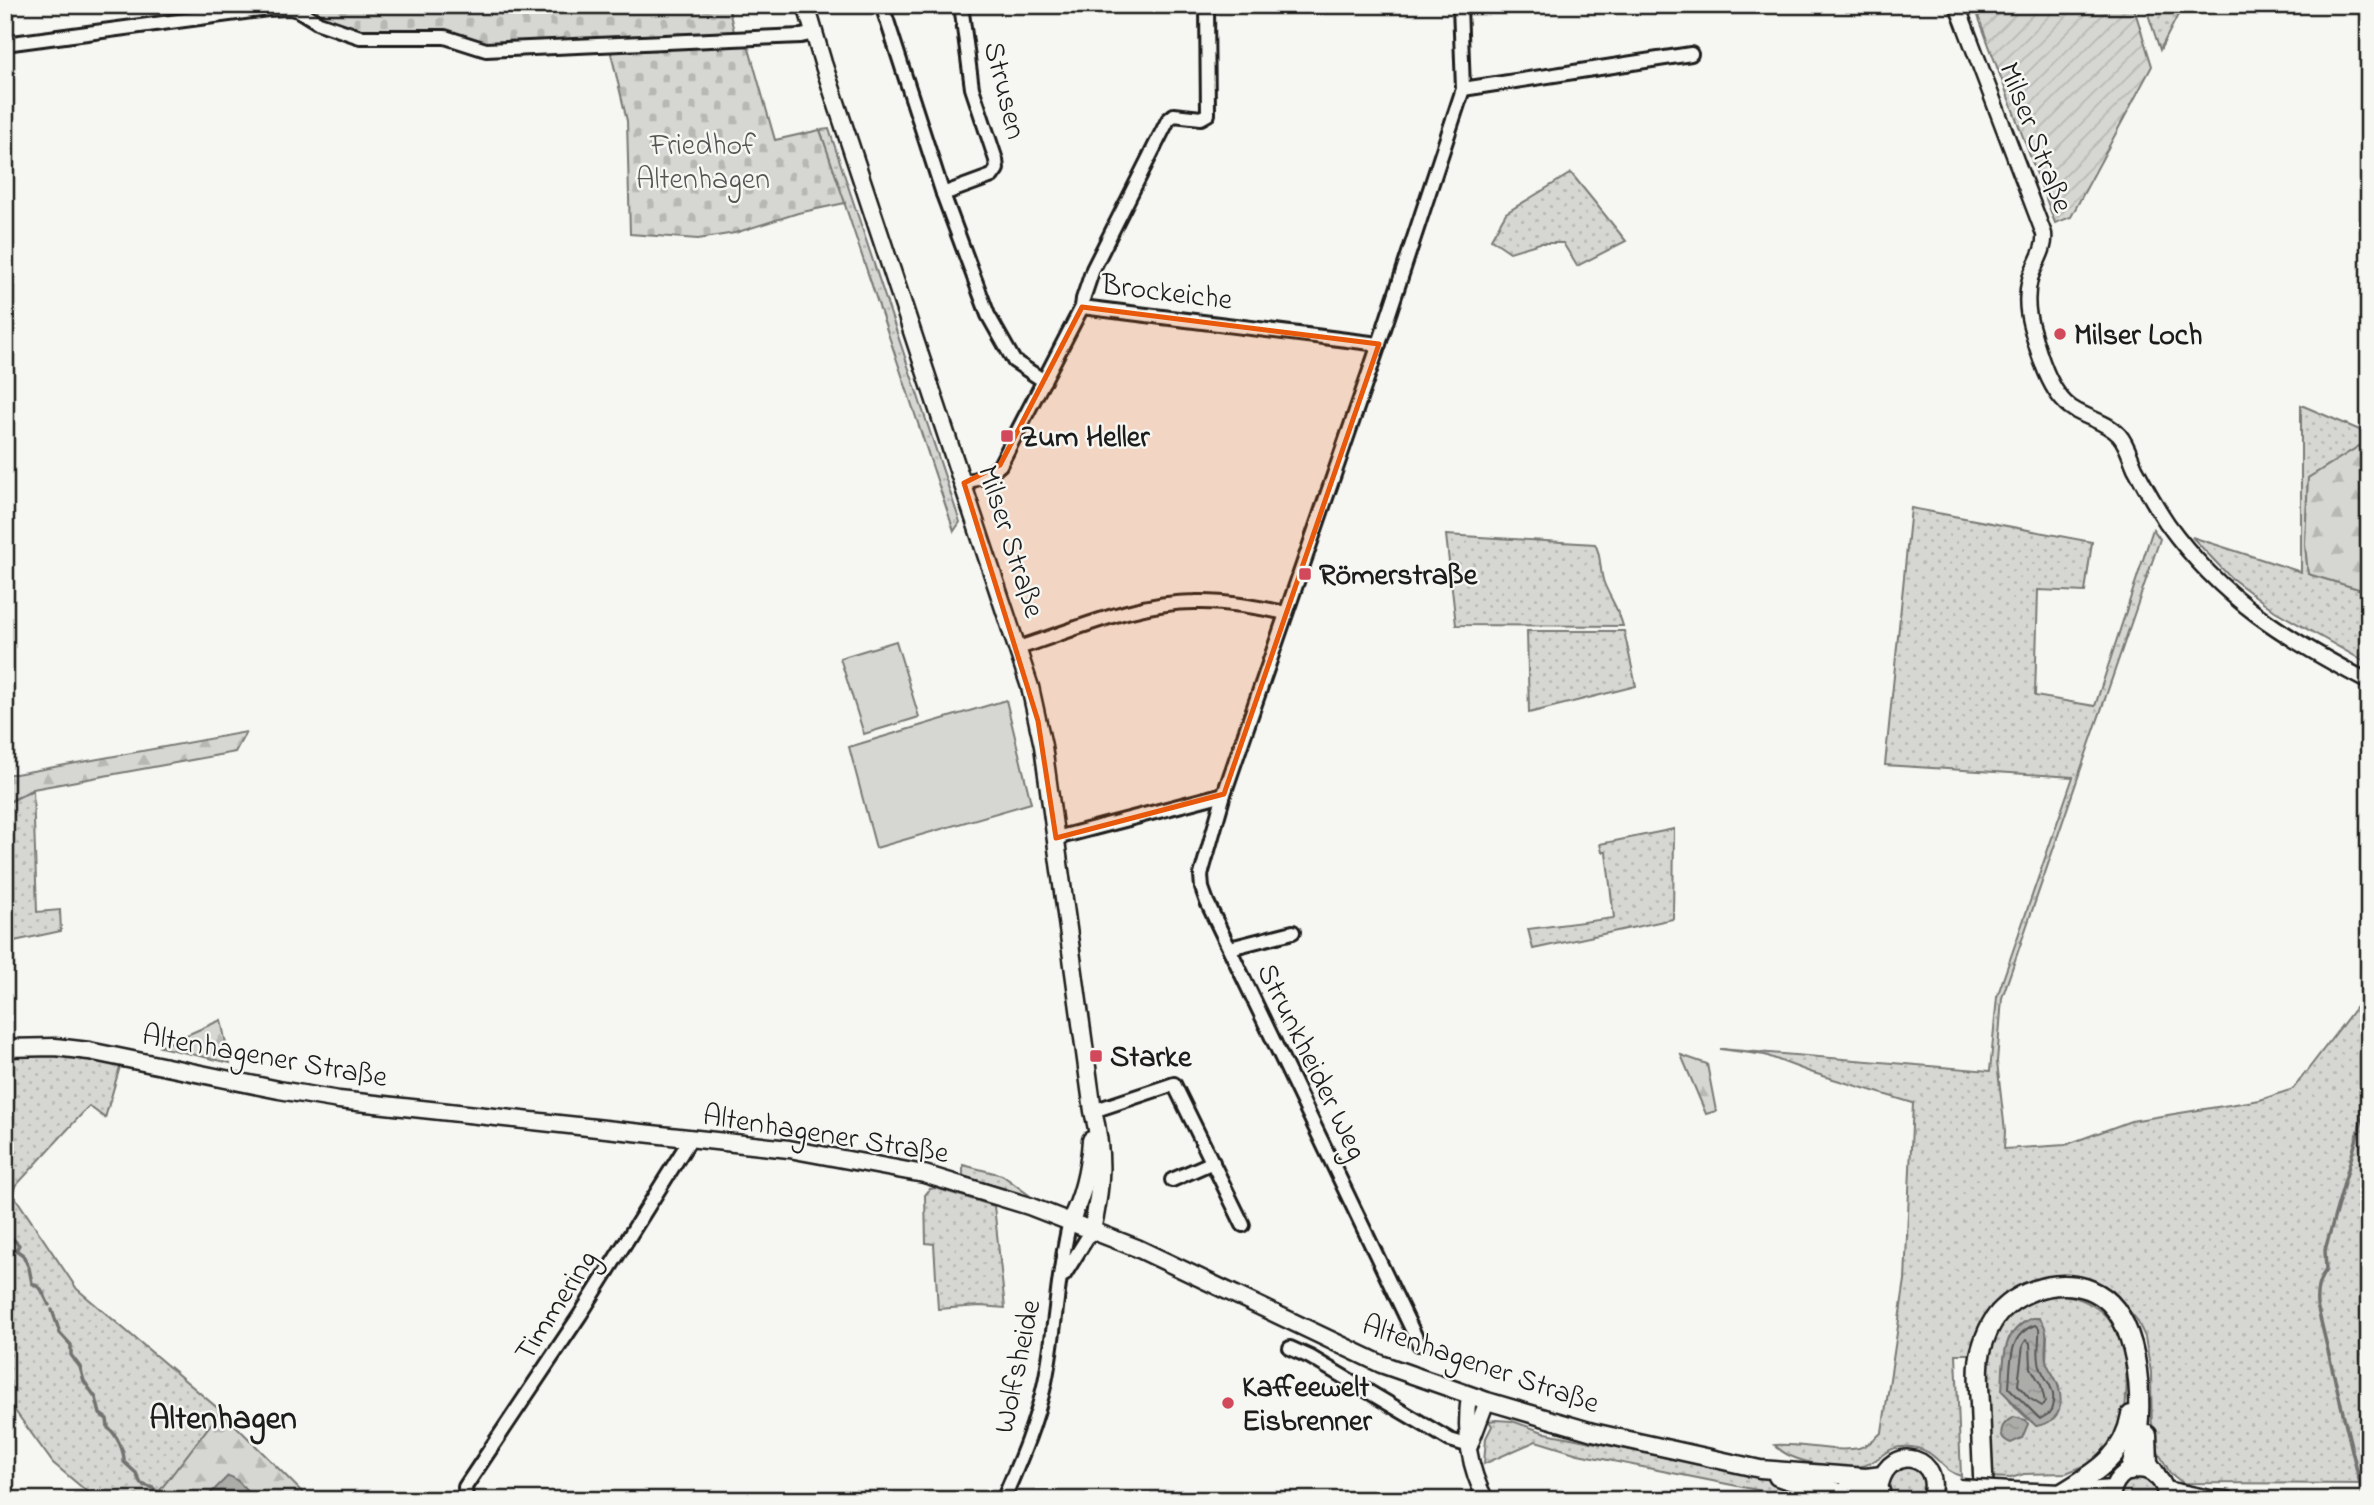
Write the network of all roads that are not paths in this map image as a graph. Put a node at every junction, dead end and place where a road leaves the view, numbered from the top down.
1 (806, 5) edge
2 (882, 5) edge
3 (961, 5) edge
4 (1207, 5) edge
5 (1460, 5) edge
6 (1957, 5) edge
7 (814, 33) junction
8 (5, 44) edge
9 (1691, 54) dead end
10 (1462, 89) junction
11 (943, 194) junction
12 (1082, 307) junction
13 (1379, 344) junction
14 (1044, 382) junction
15 (964, 484) junction
16 (1286, 613) junction
17 (1018, 648) junction
18 (2369, 682) edge
19 (1224, 794) junction
20 (1056, 838) junction
21 (1293, 932) dead end
22 (1230, 948) junction
23 (5, 1048) edge
24 (1093, 1111) junction
25 (691, 1138) junction
26 (1213, 1162) junction
27 (1172, 1180) dead end
28 (1070, 1221) junction
29 (1243, 1225) dead end
30 (1092, 1230) junction
31 (2073, 1276) dead end
32 (1061, 1281) junction
33 (1419, 1345) dead end
34 (1290, 1348) dead end
35 (2137, 1377) junction
36 (1469, 1395) junction
37 (1487, 1401) junction
38 (1470, 1446) junction
39 (1760, 1469) junction
40 (2130, 1471) junction
41 (2156, 1475) junction
42 (1778, 1476) junction
43 (1933, 1477) junction
44 (1959, 1488) junction
45 (1883, 1489) edge
46 (2062, 1493) junction
47 (2112, 1494) edge
48 (2167, 1495) edge
49 (2208, 1499) edge
50 (466, 1500) edge
51 (1003, 1500) edge
52 (1486, 1500) edge
53 (1859, 1500) edge
54 (1931, 1500) edge
55 (1984, 1500) edge
56 (2092, 1500) edge
57 (2227, 1500) edge

1 - 7 main road, Milser Straße
2 - 11 street
3 - 11 street, Strusen
4 - 12 street
5 - 10 street
6 - 18 street, Milser Straße
7 - 8 street
7 - 15 main road, Milser Straße
9 - 10 street
10 - 13 street
11 - 14 street
12 - 13 street, Brockeiche
12 - 14 street, Brockeiche
13 - 16 street
14 - 15 street, Brockeiche
15 - 17 main road, Milser Straße
16 - 17 street
16 - 19 street
17 - 20 main road, Milser Straße
19 - 20 street
19 - 22 street, Strunkheider Weg
20 - 24 main road, Milser Straße
21 - 22 street
22 - 33 street, Strunkheider Weg
23 - 25 main road, Altenhagener Straße
24 - 26 street
24 - 28 main road, Milser Straße
24 - 30 main road, Milser Straße
25 - 28 main road, Altenhagener Straße
25 - 50 street, Timmering
26 - 27 street
26 - 29 street
28 - 30 main road, Altenhagener Straße
28 - 32 street, Wolfsheide
30 - 32 street, Wolfsheide
30 - 36 main road, Altenhagener Straße
31 - 41 main road
32 - 51 street, Wolfsheide
34 - 38 street
35 - 40 main road
35 - 46 main road
35 - 55 main road
36 - 37 main road, Altenhagener Straße
36 - 38 street
37 - 38 street
37 - 39 main road, Altenhagener Straße
38 - 52 street
39 - 42 main road, Altenhagener Straße
39 - 45 main road, Altenhagener Straße
40 - 41 main road
40 - 47 main road
41 - 48 main road
42 - 45 main road, Altenhagener Straße
42 - 53 main road
43 - 44 main road
43 - 45 main road
43 - 54 main road
44 - 46 main road, bridge
44 - 54 main road
46 - 47 main road
46 - 56 main road
48 - 49 main road
49 - 57 main road

